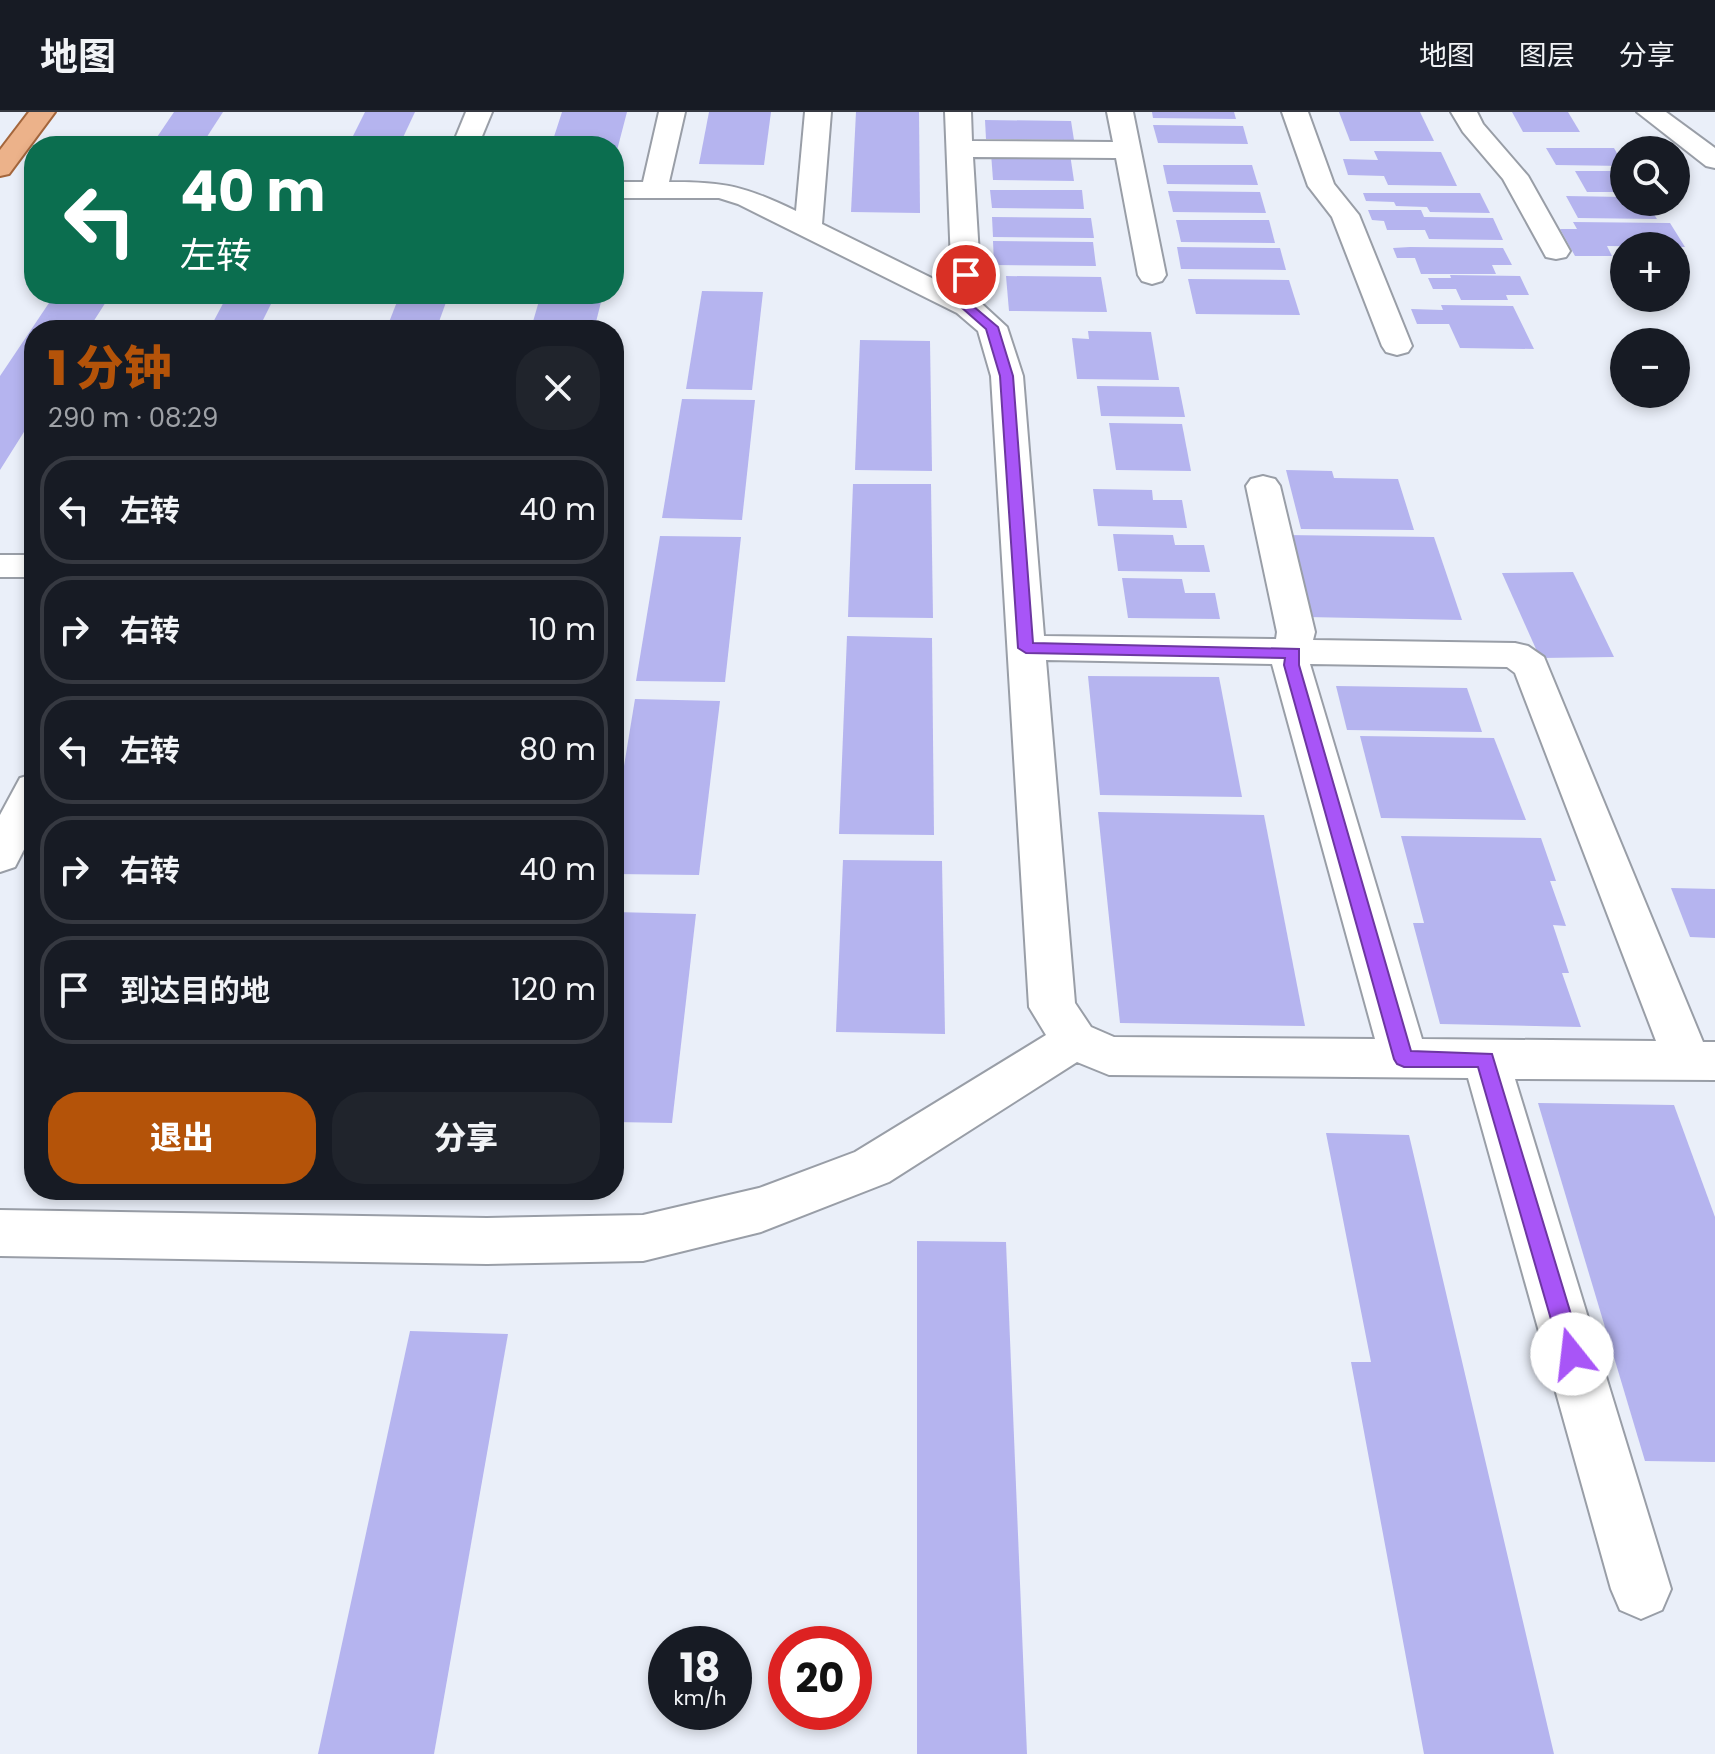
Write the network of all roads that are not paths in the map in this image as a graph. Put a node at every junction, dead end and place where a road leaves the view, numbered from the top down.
1 (12, 112) edge
2 (42, 112) edge
3 (479, 112) edge
4 (672, 112) edge
5 (818, 112) edge
6 (958, 112) edge
7 (1120, 112) edge
8 (1295, 112) edge
9 (1464, 112) edge
10 (1650, 112) edge
11 (0, 127) edge
12 (469, 136) edge
13 (960, 149) junction
14 (1127, 150) junction
15 (1715, 160) edge
16 (0, 168) edge
17 (624, 190) edge
18 (654, 190) junction
19 (808, 228) junction
20 (1556, 251) dead end
21 (1152, 275) dead end
22 (967, 307) junction
23 (1397, 346) dead end
24 (1263, 486) dead end
25 (0, 566) edge
26 (24, 566) edge
27 (1026, 648) junction
28 (1293, 653) junction
29 (24, 808) edge
30 (0, 856) edge
31 (1075, 1040) junction
32 (1404, 1059) junction
33 (1486, 1059) junction
34 (1701, 1061) edge
35 (0, 1233) edge
36 (1641, 1589) dead end

1 - 11 main road
2 - 16 main road
3 - 12 lane
4 - 18 lane
5 - 19 lane
6 - 13 lane
7 - 14 lane
8 - 23 lane
9 - 20 lane
10 - 15 lane
13 - 14 lane
13 - 22 lane
14 - 21 lane
17 - 18 lane
18 - 19 lane
19 - 22 lane
22 - 27 lane
24 - 28 lane
25 - 26 lane
27 - 28 lane
27 - 31 lane
28 - 32 lane
28 - 34 lane
29 - 30 lane
31 - 32 lane
31 - 35 lane
32 - 33 lane
33 - 34 lane
33 - 36 lane

